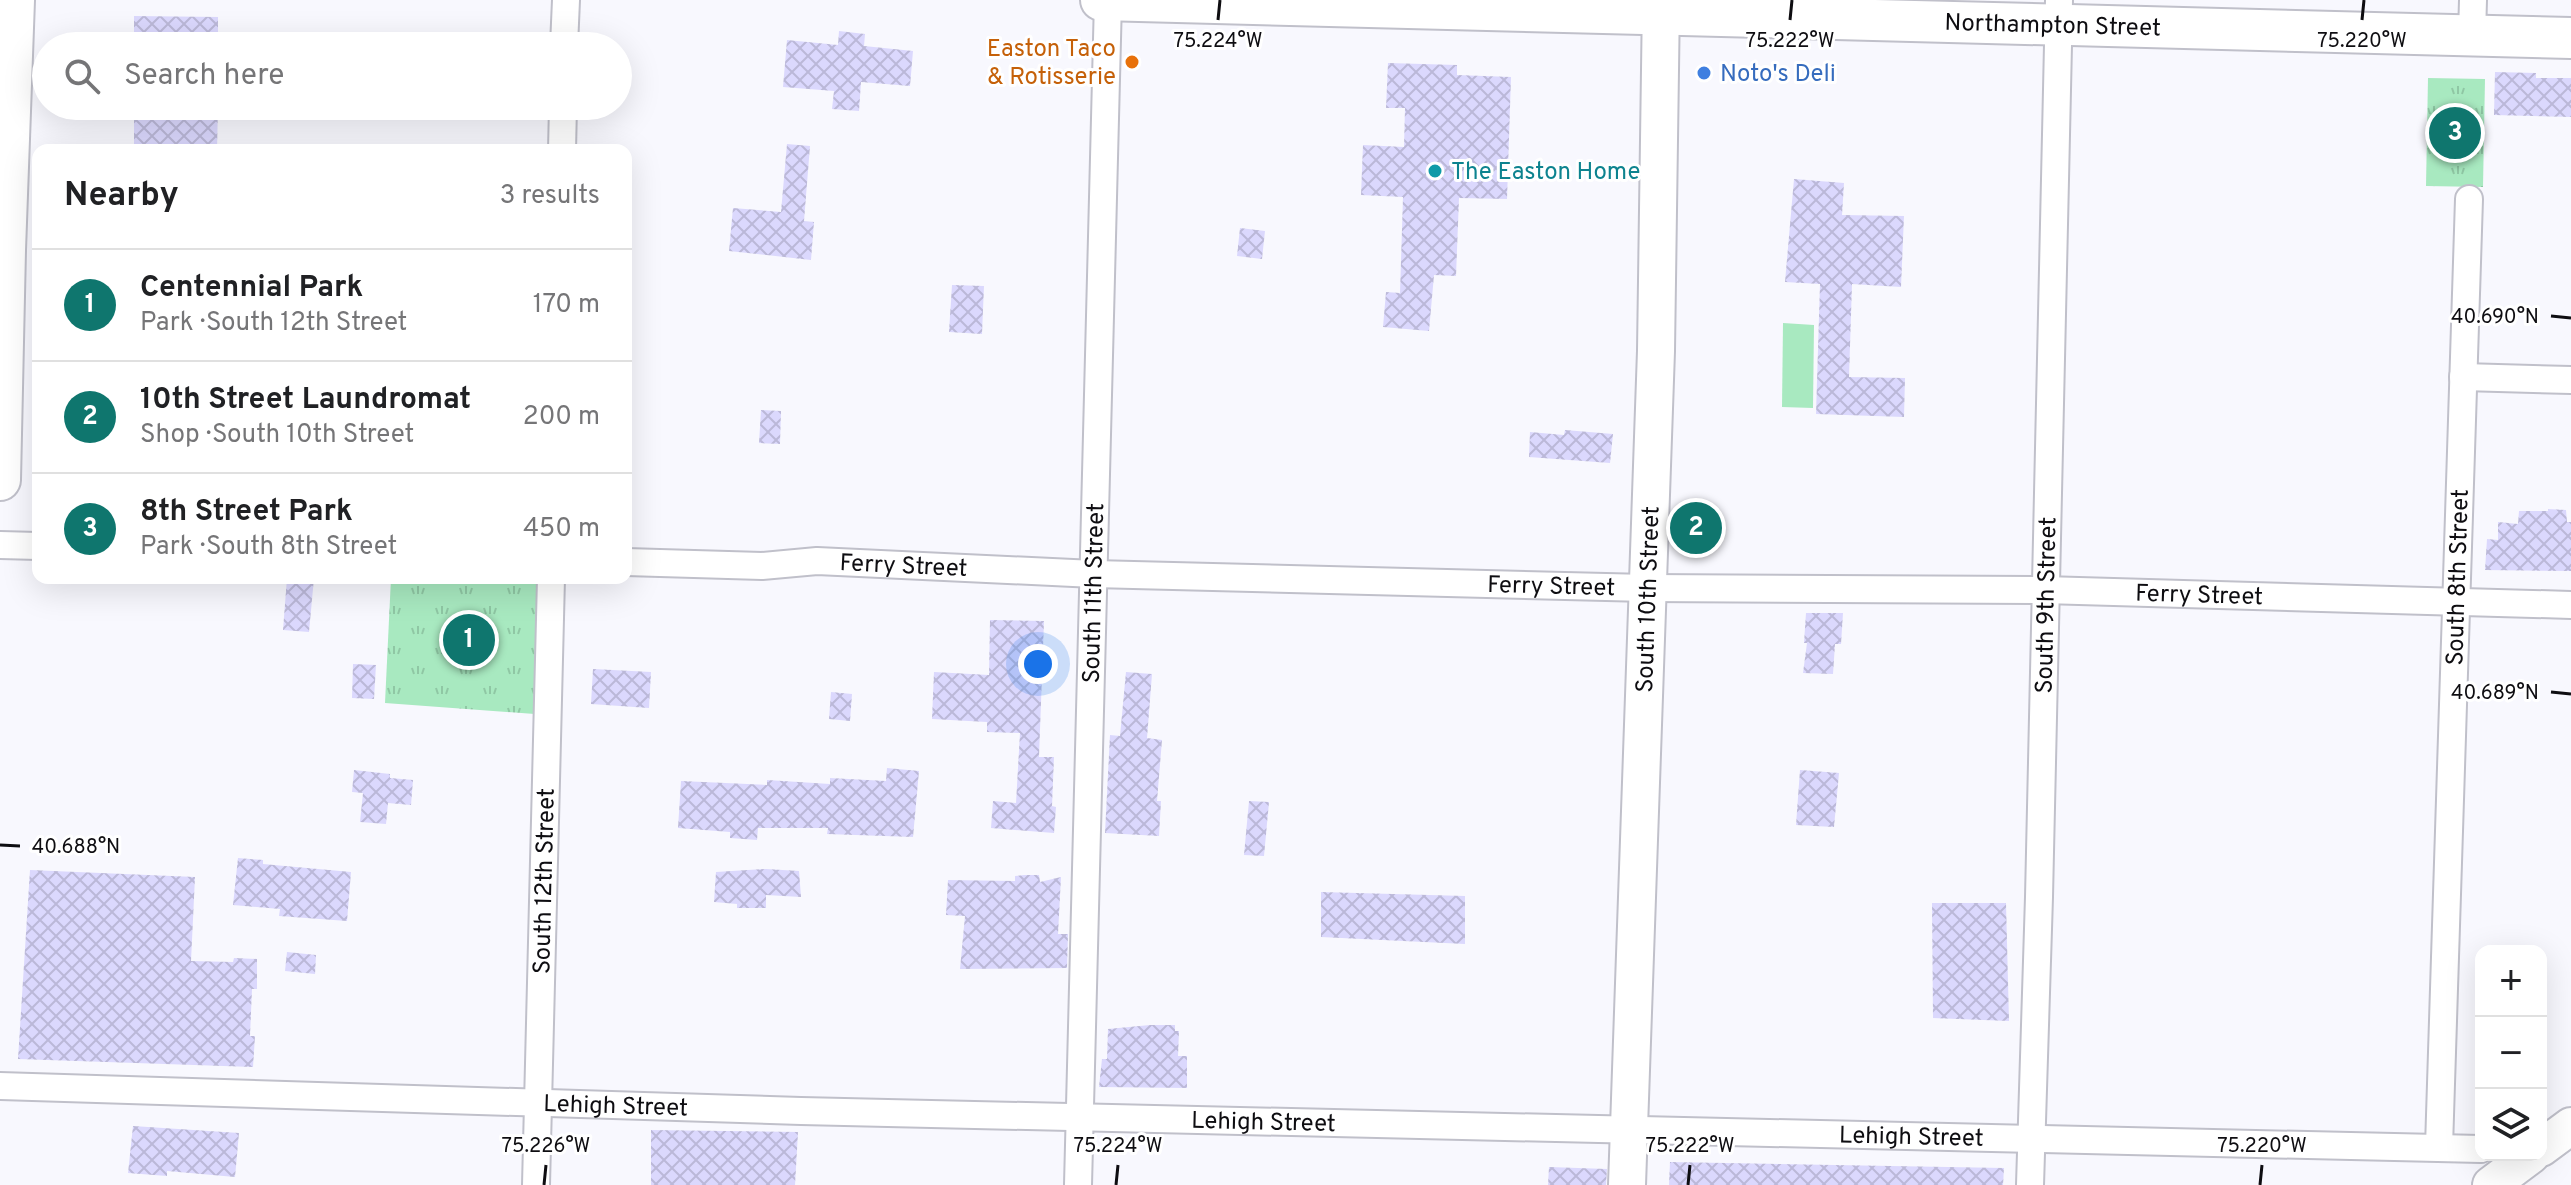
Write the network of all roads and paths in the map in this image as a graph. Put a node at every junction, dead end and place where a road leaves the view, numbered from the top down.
1 (14, 0) edge
2 (566, 0) edge
3 (1101, 0) edge
4 (1108, 0) edge
5 (1371, 4) edge
6 (1661, 7) edge
7 (2058, 12) edge
8 (2472, 18) edge
9 (565, 32) edge
10 (2571, 38) edge
11 (563, 120) edge
12 (562, 144) edge
13 (2469, 199) dead end
14 (2463, 377) junction
15 (2571, 380) edge
16 (0, 480) edge
17 (0, 545) edge
18 (32, 546) edge
19 (632, 562) edge
20 (1094, 574) junction
21 (551, 584) edge
22 (1647, 588) junction
23 (2044, 590) junction
24 (2456, 602) junction
25 (2571, 605) edge
26 (0, 1086) edge
27 (538, 1104) junction
28 (1080, 1118) junction
29 (2571, 1126) edge
30 (1629, 1130) junction
31 (2032, 1140) junction
32 (2547, 1145) edge
33 (2439, 1147) junction
34 (2475, 1149) edge
35 (2547, 1150) edge
36 (2571, 1152) edge
37 (2523, 1161) edge
38 (536, 1185) edge
39 (1078, 1185) edge
40 (1627, 1185) edge
41 (2030, 1185) edge
42 (2491, 1185) edge

1 - 16 main road
2 - 9 street
3 - 4 main road, Northampton Street
4 - 5 main road, Northampton Street
4 - 20 street, South 11th Street
5 - 6 main road, Northampton Street
6 - 7 main road, Northampton Street
6 - 22 street, South 10th Street
7 - 8 main road, Northampton Street
7 - 23 street, South 9th Street
8 - 10 main road, Northampton Street
11 - 12 street
13 - 14 street, South 8th Street
14 - 15 street
14 - 24 street, South 8th Street
17 - 18 street
19 - 20 street, Ferry Street
20 - 22 street, Ferry Street
20 - 28 street, South 11th Street
21 - 27 street, South 12th Street
22 - 23 street, Ferry Street
22 - 30 street, South 10th Street
23 - 24 street, Ferry Street
23 - 31 street, South 9th Street
24 - 25 street, Ferry Street
24 - 33 street, South 8th Street
26 - 27 street, Lehigh Street
27 - 28 street, Lehigh Street
27 - 38 street, South 12th Street
28 - 30 street, Lehigh Street
28 - 39 street, South 11th Street
29 - 32 street
30 - 31 street, Lehigh Street
30 - 40 street, South 10th Street
31 - 33 street, Lehigh Street
31 - 41 street, South 9th Street
33 - 34 street, Lehigh Street
35 - 36 street
37 - 42 street

